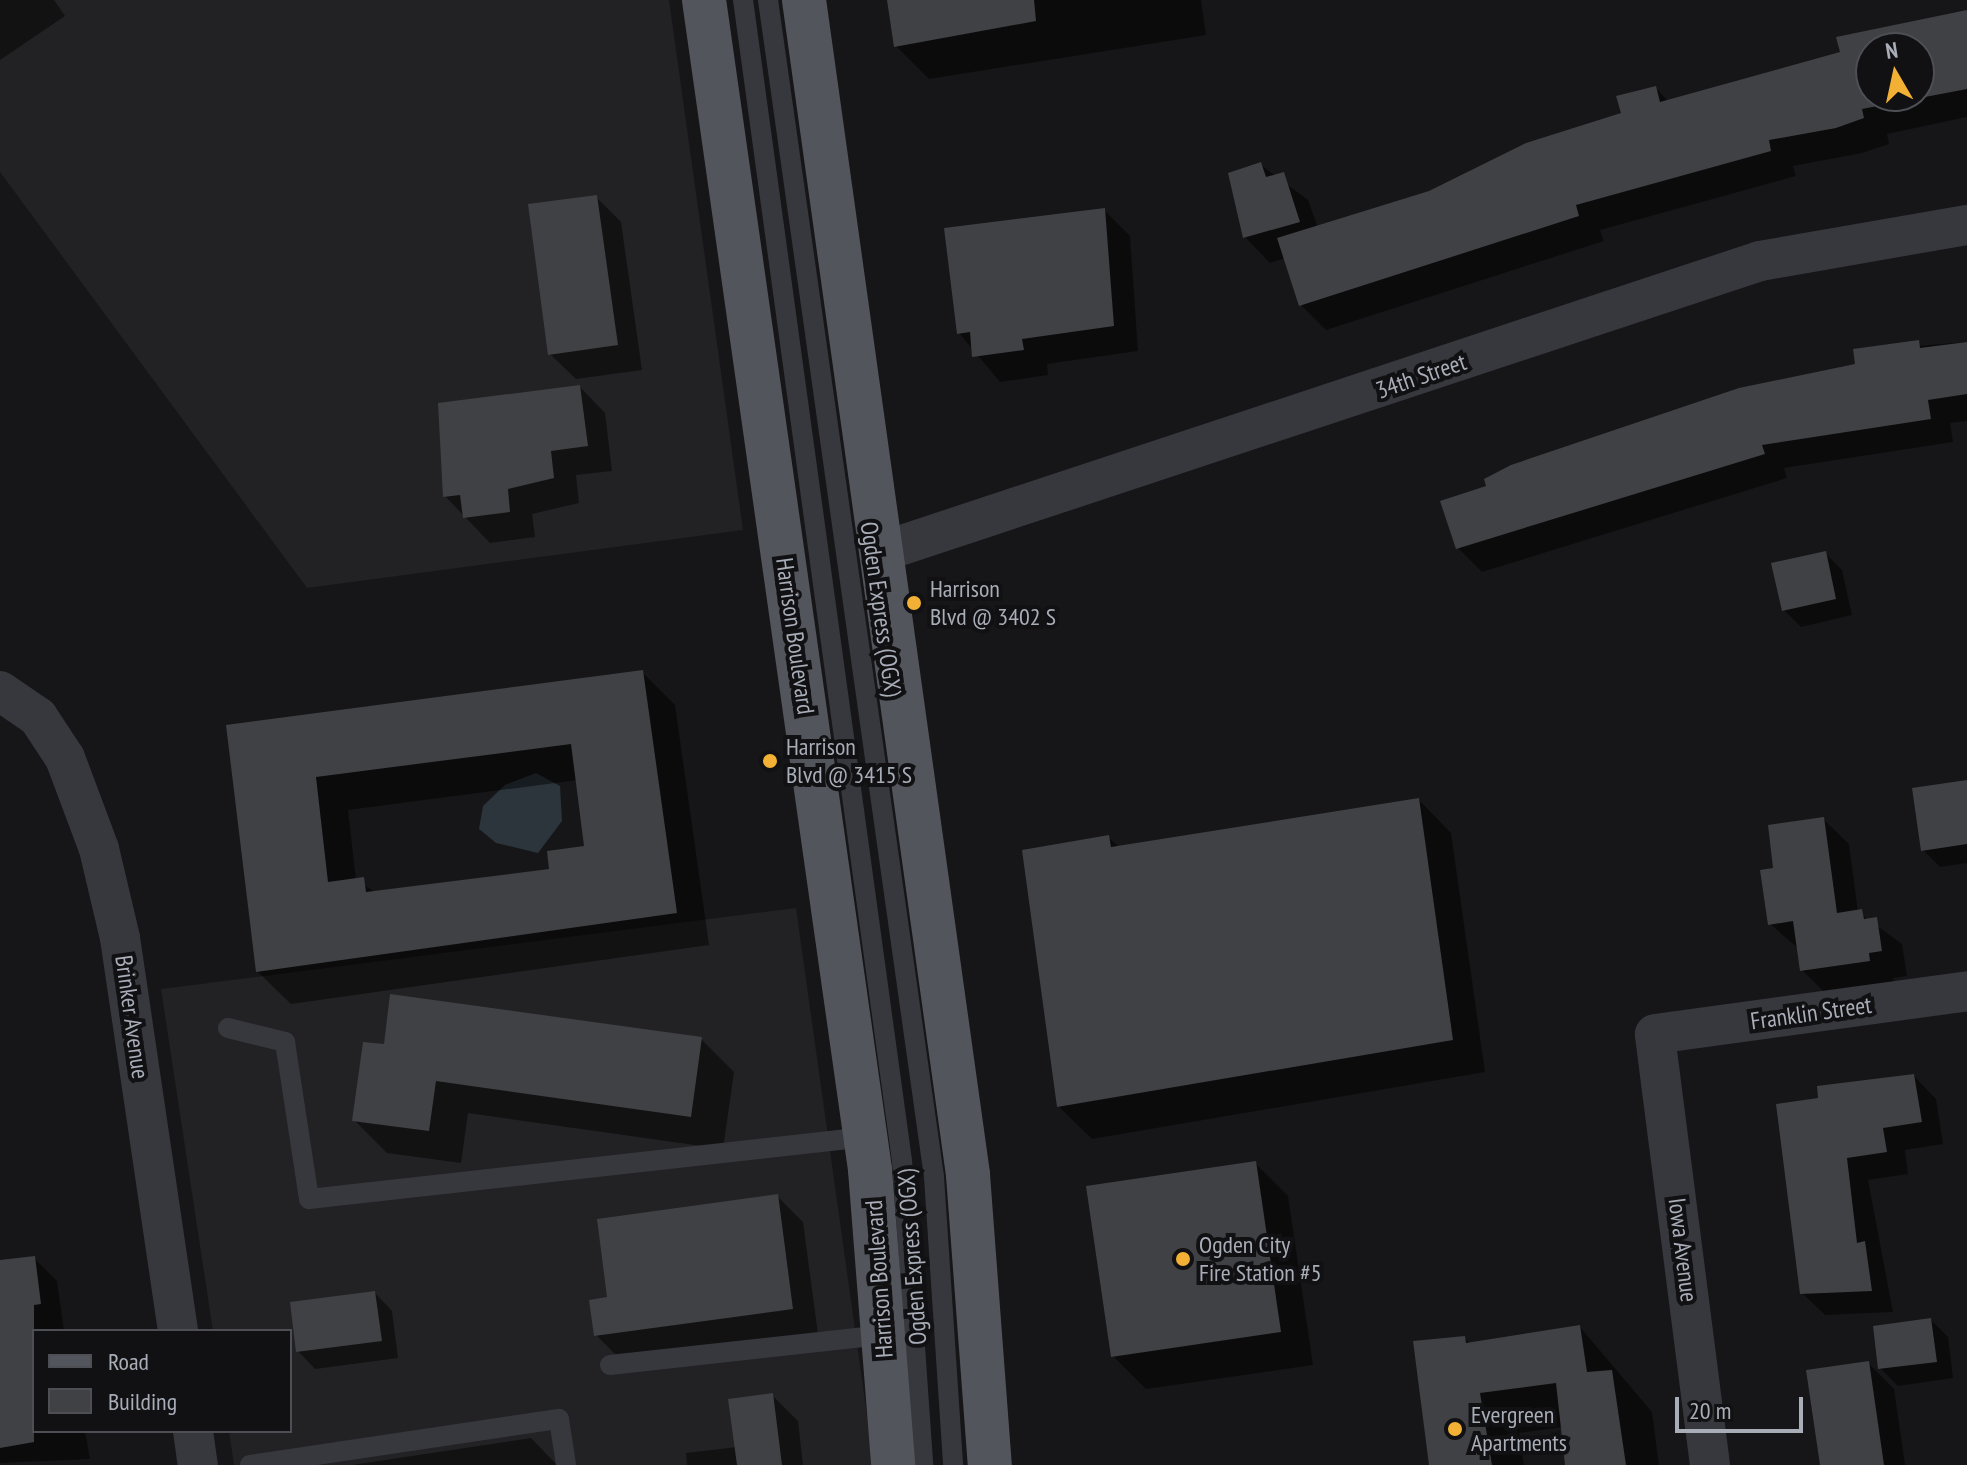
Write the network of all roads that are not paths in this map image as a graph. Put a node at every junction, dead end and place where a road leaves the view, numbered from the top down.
1 (704, 0) edge
2 (743, 0) edge
3 (768, 0) edge
4 (804, 0) edge
5 (1967, 225) edge
6 (881, 552) junction
7 (0, 691) edge
8 (1967, 991) edge
9 (228, 1028) dead end
10 (1655, 1034) joint
11 (866, 1137) junction
12 (178, 1329) edge
13 (883, 1335) junction
14 (610, 1365) dead end
15 (193, 1433) edge
16 (198, 1465) edge
17 (250, 1465) edge
18 (566, 1465) edge
19 (893, 1465) edge
20 (923, 1465) edge
21 (953, 1465) edge
22 (990, 1465) edge
23 (1710, 1465) edge

1 - 11 main road, Harrison Boulevard
2 - 20 lane, Ogden Express (OGX)
3 - 21 lane, Ogden Express (OGX)
4 - 6 main road
5 - 6 street, 34th Street
6 - 22 main road
7 - 12 street, Brinker Avenue
8 - 10 street, Franklin Street
9 - 11 lane
10 - 23 street, Iowa Avenue
11 - 13 main road, Harrison Boulevard
13 - 14 lane
13 - 19 main road, Harrison Boulevard
15 - 16 street
17 - 18 lane

